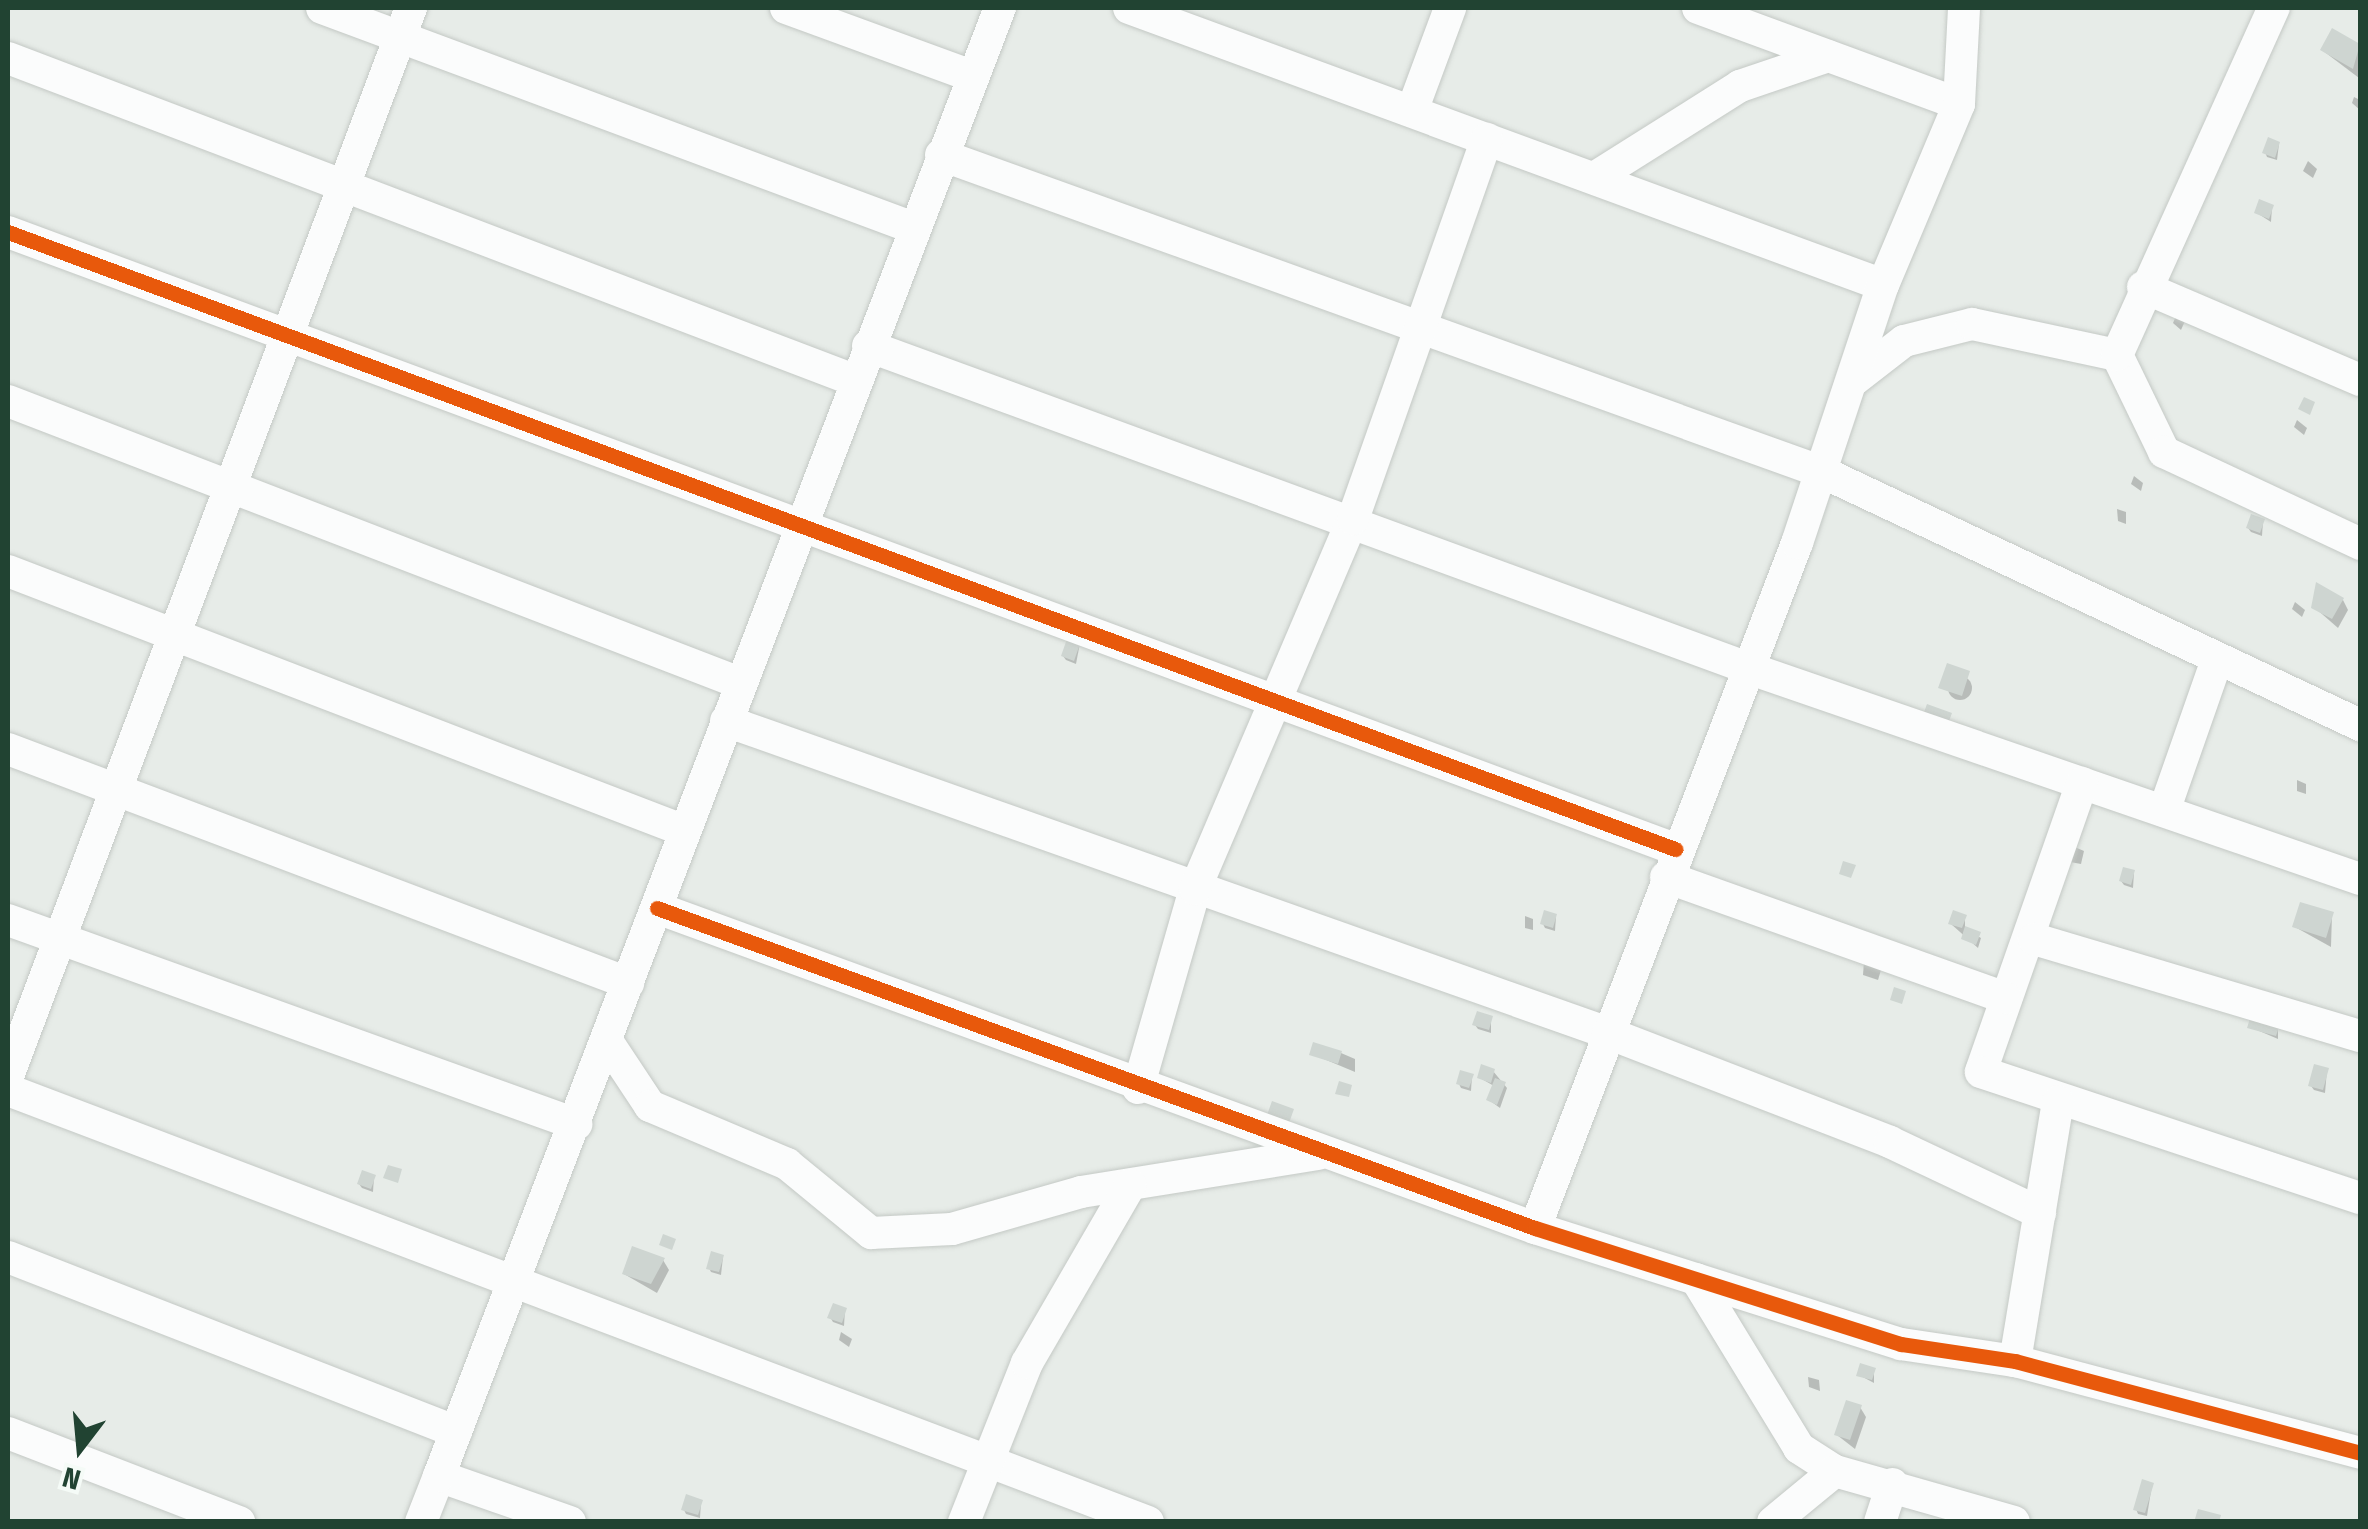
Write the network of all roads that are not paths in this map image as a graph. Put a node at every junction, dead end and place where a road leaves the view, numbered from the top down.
1 (322, 8) edge
2 (786, 8) edge
3 (1000, 8) edge
4 (1129, 8) edge
5 (1450, 8) edge
6 (1698, 8) edge
7 (1964, 8) edge
8 (2274, 8) edge
9 (406, 22) edge
10 (1828, 56) junction
11 (8, 58) edge
12 (972, 76) junction
13 (1960, 104) junction
14 (1412, 111) junction
15 (1487, 139) junction
16 (941, 155) junction
17 (1594, 178) junction
18 (346, 187) junction
19 (914, 228) junction
20 (8, 232) edge
21 (1883, 285) junction
22 (2143, 287) junction
23 (1417, 331) junction
24 (294, 335) junction
25 (868, 346) junction
26 (2117, 355) junction
27 (854, 380) junction
28 (2360, 380) edge
29 (1852, 383) junction
30 (8, 401) edge
31 (1822, 472) junction
32 (233, 484) junction
33 (1353, 520) junction
34 (799, 522) junction
35 (2360, 544) edge
36 (8, 571) edge
37 (176, 634) junction
38 (2216, 660) junction
39 (1748, 668) junction
40 (740, 683) junction
41 (1280, 701) junction
42 (726, 721) junction
43 (2360, 725) edge
44 (8, 749) edge
45 (2082, 783) junction
46 (116, 790) junction
47 (2164, 811) junction
48 (685, 831) junction
49 (1670, 863) junction
50 (2360, 879) edge
51 (1195, 889) junction
52 (657, 908) junction
53 (8, 920) edge
54 (2034, 939) junction
55 (59, 940) junction
56 (628, 983) junction
57 (2006, 998) junction
58 (1608, 1033) junction
59 (2360, 1036) edge
60 (607, 1040) junction
61 (8, 1076) edge
62 (1138, 1088) junction
63 (8, 1090) edge
64 (2058, 1102) junction
65 (576, 1124) junction
66 (1323, 1153) junction
67 (1130, 1184) junction
68 (2360, 1198) edge
69 (2040, 1213) junction
70 (1535, 1228) junction
71 (8, 1258) edge
72 (1696, 1279) junction
73 (513, 1286) junction
74 (2016, 1361) junction
75 (456, 1432) junction
76 (8, 1433) edge
77 (2360, 1453) edge
78 (989, 1464) junction
79 (1835, 1471) junction
80 (438, 1476) junction
81 (1892, 1484) junction
82 (239, 1522) edge
83 (421, 1522) edge
84 (570, 1522) edge
85 (964, 1522) edge
86 (1148, 1522) edge
87 (1773, 1522) edge
88 (1880, 1522) edge
89 (2014, 1522) edge

1 - 9 street
2 - 12 street
3 - 12 street
4 - 14 street
5 - 14 street
6 - 10 street
7 - 13 street
8 - 22 street
9 - 18 street
9 - 19 street
10 - 13 street
10 - 17 street
11 - 18 street
12 - 16 street
13 - 21 street
14 - 15 street
15 - 17 street
15 - 23 street
16 - 19 street
16 - 23 street
17 - 21 street
18 - 24 street
18 - 27 street
19 - 25 street
20 - 24 street
21 - 29 street
22 - 26 street
22 - 28 street
23 - 31 street
23 - 33 street
24 - 32 street
24 - 34 street
25 - 27 street
25 - 33 street
26 - 29 street
26 - 35 street
27 - 34 street
29 - 31 street
30 - 32 street
31 - 38 street
31 - 39 street
32 - 37 street
32 - 40 street
33 - 39 street
33 - 41 street
34 - 40 street
34 - 41 street
36 - 37 street
37 - 46 street
37 - 48 street
38 - 43 street
38 - 47 street
39 - 45 street
39 - 49 street
40 - 42 street
41 - 49 street
41 - 51 street
42 - 48 street
42 - 51 street
44 - 46 street
45 - 47 street
45 - 54 street
46 - 55 street
46 - 56 street
47 - 50 street
48 - 52 street
49 - 57 street
49 - 58 street
51 - 58 street
51 - 62 street
52 - 56 street
52 - 62 street
53 - 55 street
54 - 57 street
54 - 59 street
55 - 61 street
55 - 65 street
56 - 60 street
57 - 64 street
58 - 69 street
58 - 70 street
60 - 65 street
60 - 67 street
62 - 66 street
63 - 73 street
64 - 68 street
64 - 69 street
65 - 73 street
66 - 67 street
66 - 70 street
67 - 78 street
69 - 74 street
70 - 72 street
71 - 75 street
72 - 74 street
72 - 79 street
73 - 75 street
73 - 78 street
74 - 77 street
75 - 80 street
76 - 82 street
78 - 85 street
78 - 86 street
79 - 81 street
79 - 87 street
80 - 83 street
80 - 84 street
81 - 88 street
81 - 89 street

